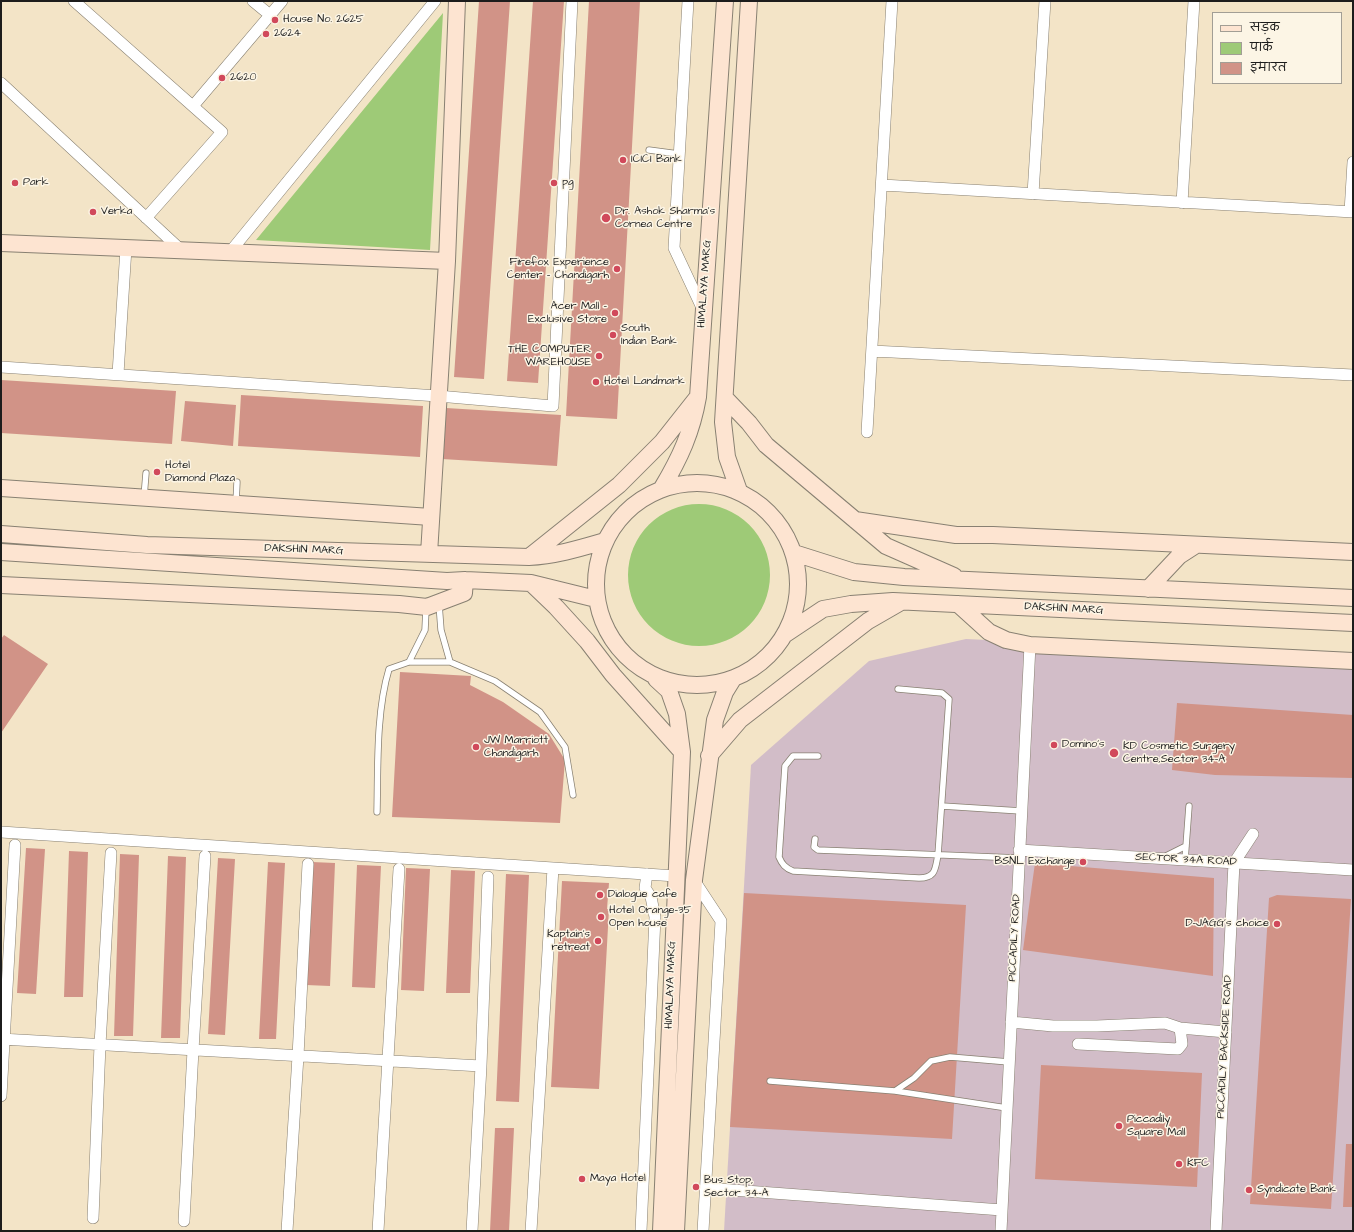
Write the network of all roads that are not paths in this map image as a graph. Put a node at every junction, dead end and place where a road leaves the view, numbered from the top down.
1 (74, 1) edge
2 (253, 1) edge
3 (282, 1) edge
4 (435, 1) edge
5 (457, 1) edge
6 (572, 1) edge
7 (688, 1) edge
8 (725, 1) edge
9 (749, 1) edge
10 (892, 1) edge
11 (1045, 1) edge
12 (1194, 1) edge
13 (270, 15) junction
14 (1, 83) edge
15 (193, 106) junction
16 (649, 150) dead end
17 (679, 154) junction
18 (1353, 162) edge
19 (882, 185) junction
20 (1033, 194) junction
21 (1182, 203) junction
22 (1352, 212) edge
23 (146, 218) junction
24 (1, 243) edge
25 (126, 248) junction
26 (181, 250) junction
27 (230, 252) junction
28 (447, 261) junction
29 (703, 310) junction
30 (872, 351) junction
31 (1, 367) edge
32 (118, 374) junction
33 (1353, 375) edge
34 (438, 396) junction
35 (698, 397) junction
36 (726, 399) junction
37 (867, 432) dead end
38 (146, 473) dead end
39 (237, 482) dead end
40 (1, 488) edge
41 (662, 488) junction
42 (739, 491) junction
43 (144, 498) junction
44 (236, 504) junction
45 (431, 517) junction
46 (855, 520) junction
47 (1, 534) edge
48 (605, 540) junction
49 (1196, 545) junction
50 (1, 552) edge
51 (794, 552) junction
52 (1353, 552) edge
53 (429, 554) junction
54 (529, 557) junction
55 (465, 580) junction
56 (962, 580) junction
57 (531, 583) junction
58 (1, 585) edge
59 (1148, 589) junction
60 (1353, 598) edge
61 (596, 599) junction
62 (901, 602) junction
63 (433, 604) junction
64 (958, 604) junction
65 (1353, 623) edge
66 (784, 635) junction
67 (1030, 645) junction
68 (1353, 661) edge
69 (409, 662) junction
70 (450, 662) junction
71 (652, 676) junction
72 (733, 679) junction
73 (898, 689) dead end
74 (682, 752) junction
75 (710, 756) junction
76 (818, 756) dead end
77 (573, 795) dead end
78 (942, 806) junction
79 (1189, 806) dead end
80 (1021, 811) junction
81 (377, 812) dead end
82 (1, 832) edge
83 (1253, 834) dead end
84 (815, 839) dead end
85 (15, 845) dead end
86 (1186, 846) junction
87 (111, 853) dead end
88 (1019, 854) junction
89 (938, 855) junction
90 (205, 856) dead end
91 (1161, 859) junction
92 (1185, 860) junction
93 (1234, 863) junction
94 (308, 864) dead end
95 (553, 868) junction
96 (399, 869) dead end
97 (1353, 870) edge
98 (647, 874) junction
99 (676, 876) junction
100 (488, 877) dead end
101 (694, 880) junction
102 (1011, 1022) junction
103 (1180, 1028) junction
104 (1226, 1032) junction
105 (3, 1039) edge
106 (1078, 1044) dead end
107 (100, 1045) junction
108 (192, 1050) junction
109 (298, 1056) junction
110 (388, 1061) junction
111 (1009, 1062) junction
112 (481, 1066) junction
113 (770, 1081) dead end
114 (895, 1091) junction
115 (1, 1096) edge
116 (1007, 1108) junction
117 (705, 1188) junction
118 (1002, 1210) junction
119 (93, 1218) dead end
120 (184, 1221) dead end
121 (287, 1231) edge
122 (378, 1231) edge
123 (472, 1231) edge
124 (531, 1231) edge
125 (641, 1231) edge
126 (661, 1231) edge
127 (676, 1231) edge
128 (703, 1231) edge
129 (1001, 1231) edge
130 (1216, 1231) edge

1 - 15 street
2 - 13 street
3 - 13 street
4 - 27 street
5 - 28 main road
6 - 34 street
7 - 17 street
8 - 29 main road, HIMALAYA MARG
9 - 36 main road
10 - 19 street
11 - 20 street
12 - 21 street
13 - 15 street
14 - 23 street
15 - 23 street
16 - 17 lane
17 - 29 street
18 - 22 street
19 - 20 street
19 - 30 street
20 - 21 street
21 - 22 street
23 - 26 street
24 - 25 main road
25 - 26 main road
25 - 32 street
26 - 27 main road
27 - 28 main road
28 - 34 main road
29 - 35 main road, HIMALAYA MARG
30 - 33 street
30 - 37 street
31 - 32 street
32 - 34 street
34 - 45 main road
35 - 41 main road, HIMALAYA MARG
35 - 54 main road
36 - 42 main road
36 - 46 main road
38 - 43 lane
39 - 44 lane
40 - 43 main road
41 - 42 main road
41 - 48 main road
42 - 51 main road
43 - 44 main road
44 - 45 main road
45 - 53 main road
46 - 49 main road
46 - 56 main road
47 - 53 main road, DAKSHIN MARG
48 - 54 main road, DAKSHIN MARG
48 - 61 main road
49 - 52 main road
49 - 59 main road
50 - 55 main road, DAKSHIN MARG
51 - 56 main road
51 - 66 main road
53 - 54 main road, DAKSHIN MARG
55 - 57 main road, DAKSHIN MARG
55 - 63 main road
56 - 59 main road
57 - 61 main road, DAKSHIN MARG
57 - 74 main road
58 - 63 main road
59 - 60 main road
61 - 71 main road
62 - 64 main road, DAKSHIN MARG
62 - 66 main road, DAKSHIN MARG
62 - 75 main road
63 - 69 lane
63 - 70 lane
64 - 65 main road, DAKSHIN MARG
64 - 67 main road
66 - 72 main road
67 - 68 main road
67 - 80 street, PICCADILY ROAD
69 - 70 lane
69 - 81 lane
70 - 77 lane
71 - 72 main road
71 - 74 main road, HIMALAYA MARG
72 - 75 main road, HIMALAYA MARG
73 - 78 lane
74 - 99 main road, HIMALAYA MARG
75 - 101 main road, HIMALAYA MARG
76 - 89 lane
78 - 80 lane
78 - 89 lane
79 - 86 lane
80 - 88 street, PICCADILY ROAD
82 - 95 street
83 - 93 street
84 - 89 lane
85 - 105 street
86 - 91 lane
86 - 92 lane
87 - 107 street
88 - 89 lane
88 - 91 street, SECTOR 34A ROAD
88 - 102 street, PICCADILY ROAD
90 - 108 street
91 - 92 street, SECTOR 34A ROAD
92 - 93 street, SECTOR 34A ROAD
93 - 97 street, SECTOR 34A ROAD
93 - 104 street, PICCADILY BACKSIDE ROAD
94 - 109 street
95 - 98 street
95 - 124 street
96 - 110 street
98 - 99 street
98 - 125 street
99 - 126 main road, HIMALAYA MARG
100 - 112 street
101 - 117 street
101 - 127 main road, HIMALAYA MARG
102 - 103 street
102 - 111 street, PICCADILY ROAD
103 - 104 street
103 - 106 street
104 - 130 street, PICCADILY BACKSIDE ROAD
105 - 107 street
105 - 115 street
107 - 108 street
107 - 119 street
108 - 109 street
108 - 120 street
109 - 110 street
109 - 121 street
110 - 112 street
110 - 122 street
111 - 114 lane
111 - 116 street, PICCADILY ROAD
112 - 123 street
113 - 114 lane
114 - 116 lane
116 - 118 street, PICCADILY ROAD
117 - 118 street
117 - 128 street
118 - 129 street, PICCADILY ROAD

